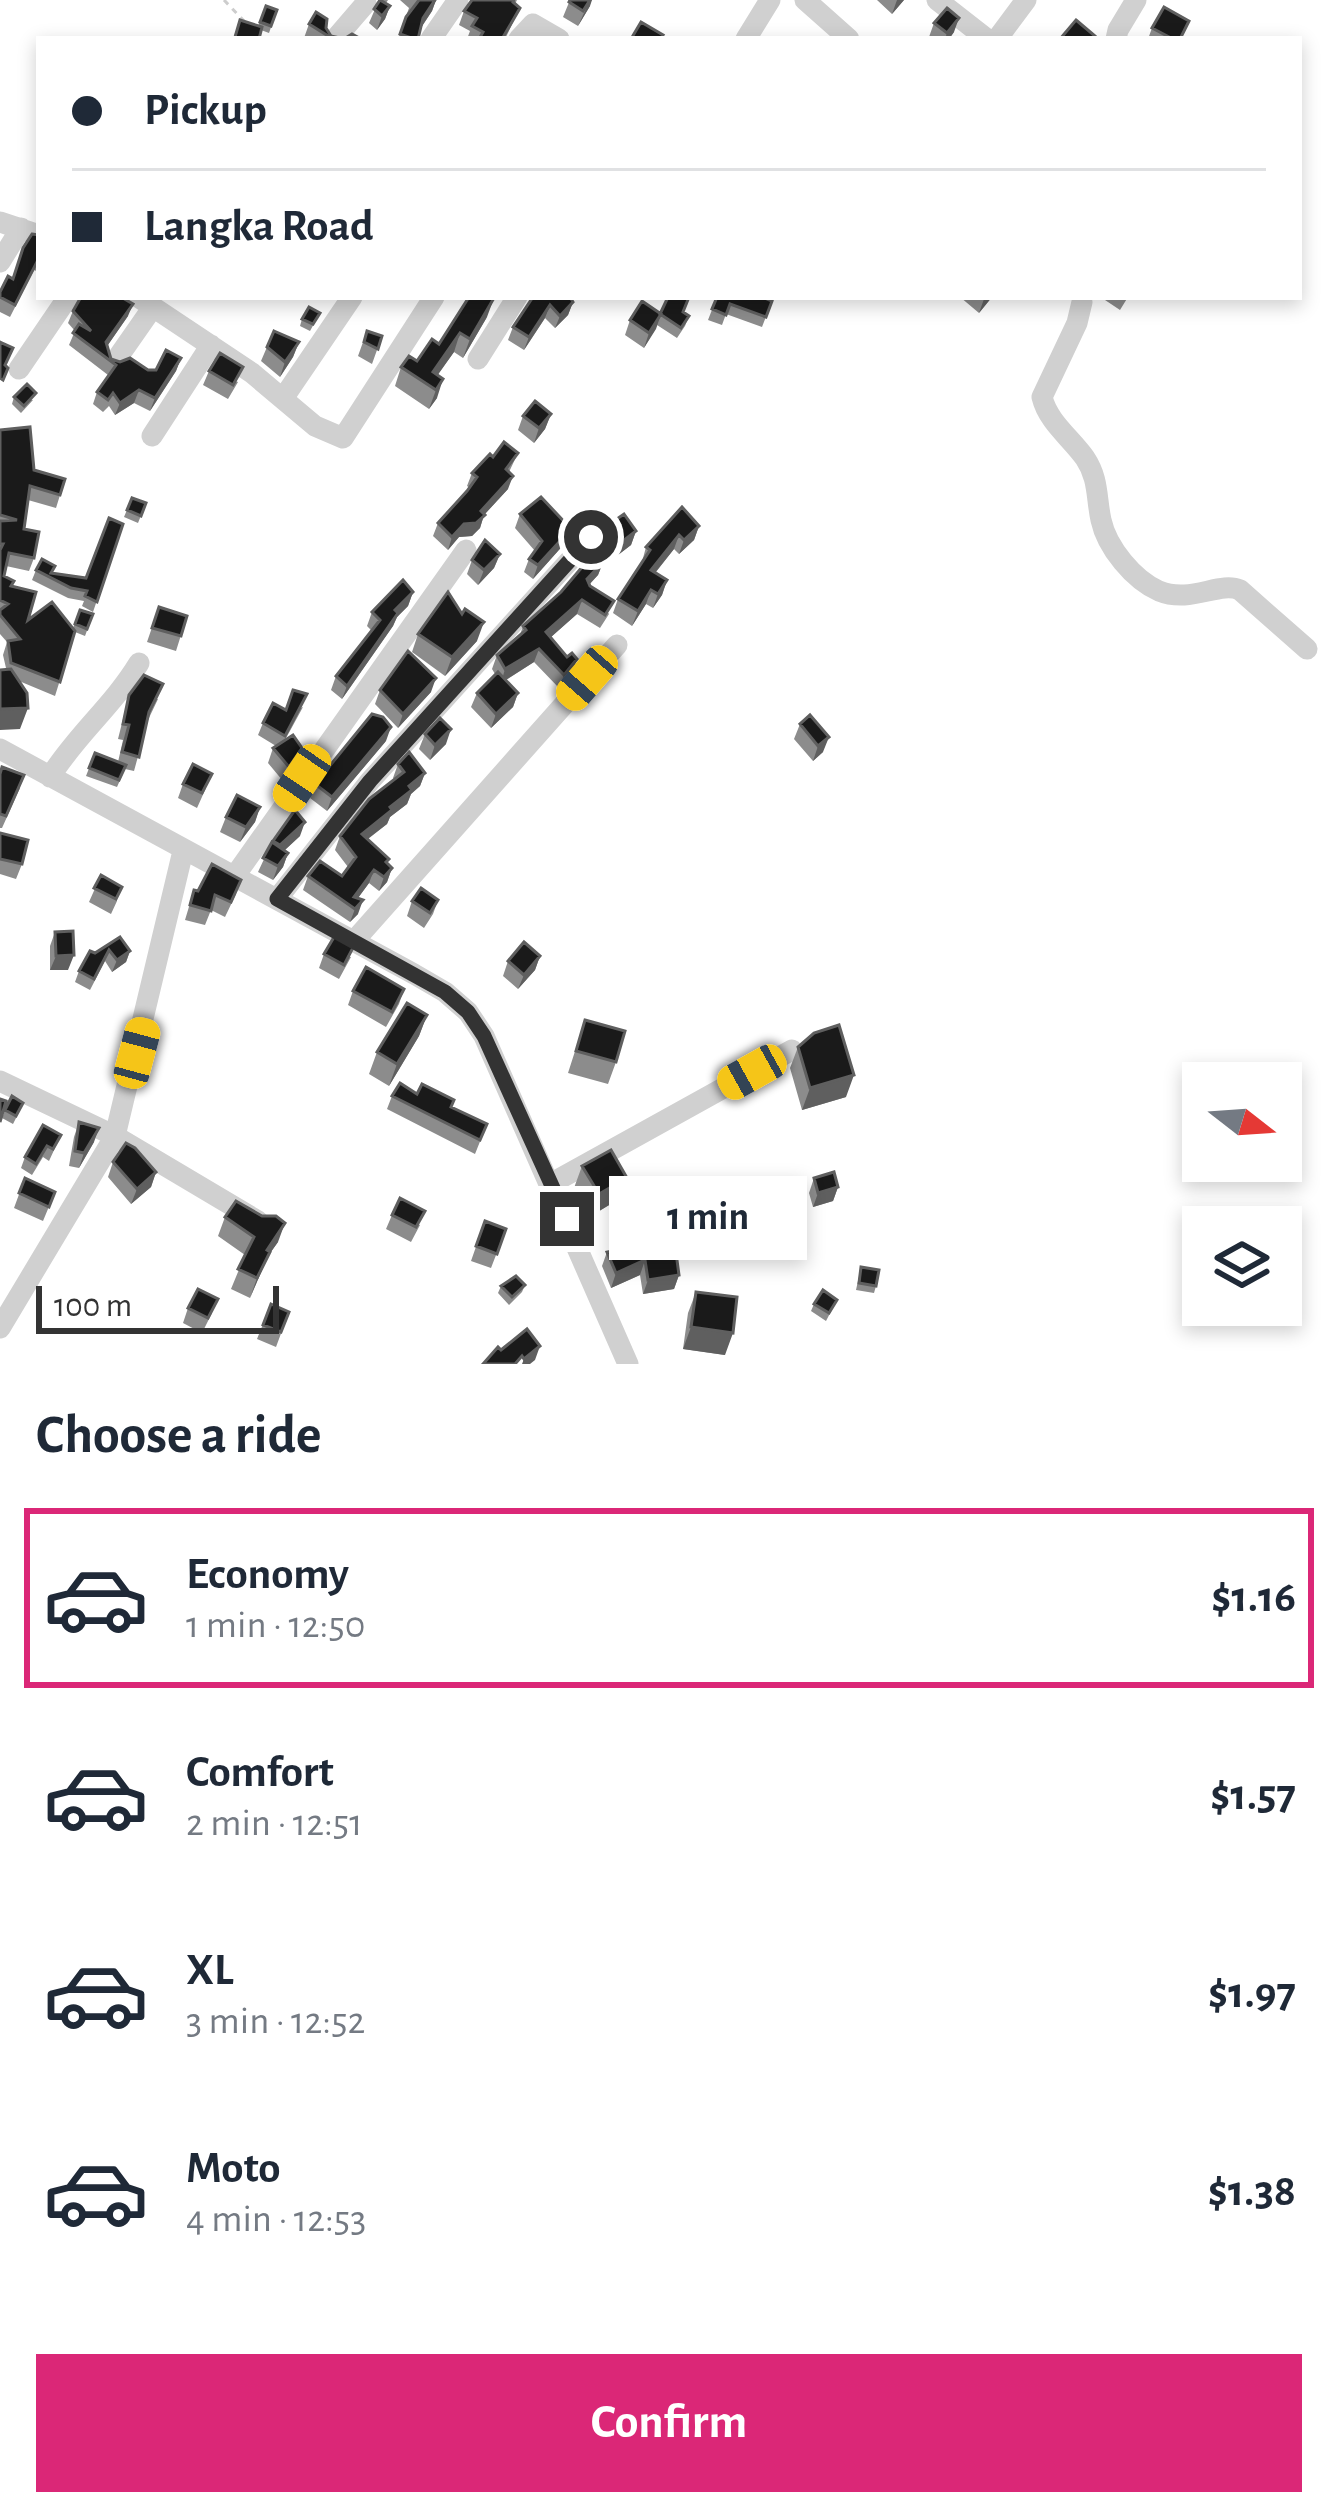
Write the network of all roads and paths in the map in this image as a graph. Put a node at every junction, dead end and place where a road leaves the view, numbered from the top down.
1 (224, 0) edge
2 (458, 0) edge
3 (770, 0) edge
4 (805, 0) edge
5 (937, 0) edge
6 (1026, 0) edge
7 (1136, 0) edge
8 (366, 3) edge
9 (249, 27) edge
10 (338, 36) edge
11 (432, 36) edge
12 (522, 36) edge
13 (554, 36) edge
14 (748, 36) edge
15 (846, 36) edge
16 (983, 36) edge
17 (999, 36) edge
18 (1117, 36) edge
19 (20, 228) edge
20 (0, 262) edge
21 (66, 300) edge
22 (350, 300) edge
23 (432, 300) edge
24 (515, 300) edge
25 (1076, 300) edge
26 (146, 302) edge
27 (211, 345) junction
28 (478, 358) dead end
29 (116, 360) edge
30 (19, 369) dead end
31 (284, 397) junction
32 (152, 436) dead end
33 (591, 537) dead end
34 (466, 550) dead end
35 (616, 645) dead end
36 (1307, 650) dead end
37 (139, 663) dead end
38 (0, 749) edge
39 (50, 778) junction
40 (183, 850) junction
41 (234, 877) junction
42 (277, 899) junction
43 (354, 941) junction
44 (792, 1050) dead end
45 (0, 1081) edge
46 (115, 1136) junction
47 (552, 1183) junction
48 (262, 1223) edge
49 (0, 1328) edge
50 (628, 1364) edge

1 - 9 path
2 - 11 street
3 - 14 street
4 - 15 street
5 - 16 street
6 - 17 street
7 - 18 street
8 - 10 street
12 - 13 street
19 - 20 street
21 - 30 street
22 - 31 street
23 - 31 street
24 - 28 street
25 - 36 street
26 - 27 street
26 - 29 street
27 - 31 street
27 - 32 street
33 - 42 street
34 - 41 street
35 - 43 street
37 - 39 street
38 - 39 street
39 - 40 street
40 - 41 street
40 - 46 street
41 - 42 street
42 - 43 street
43 - 47 street
44 - 47 street
45 - 46 street
46 - 48 street
46 - 49 street
47 - 50 street

